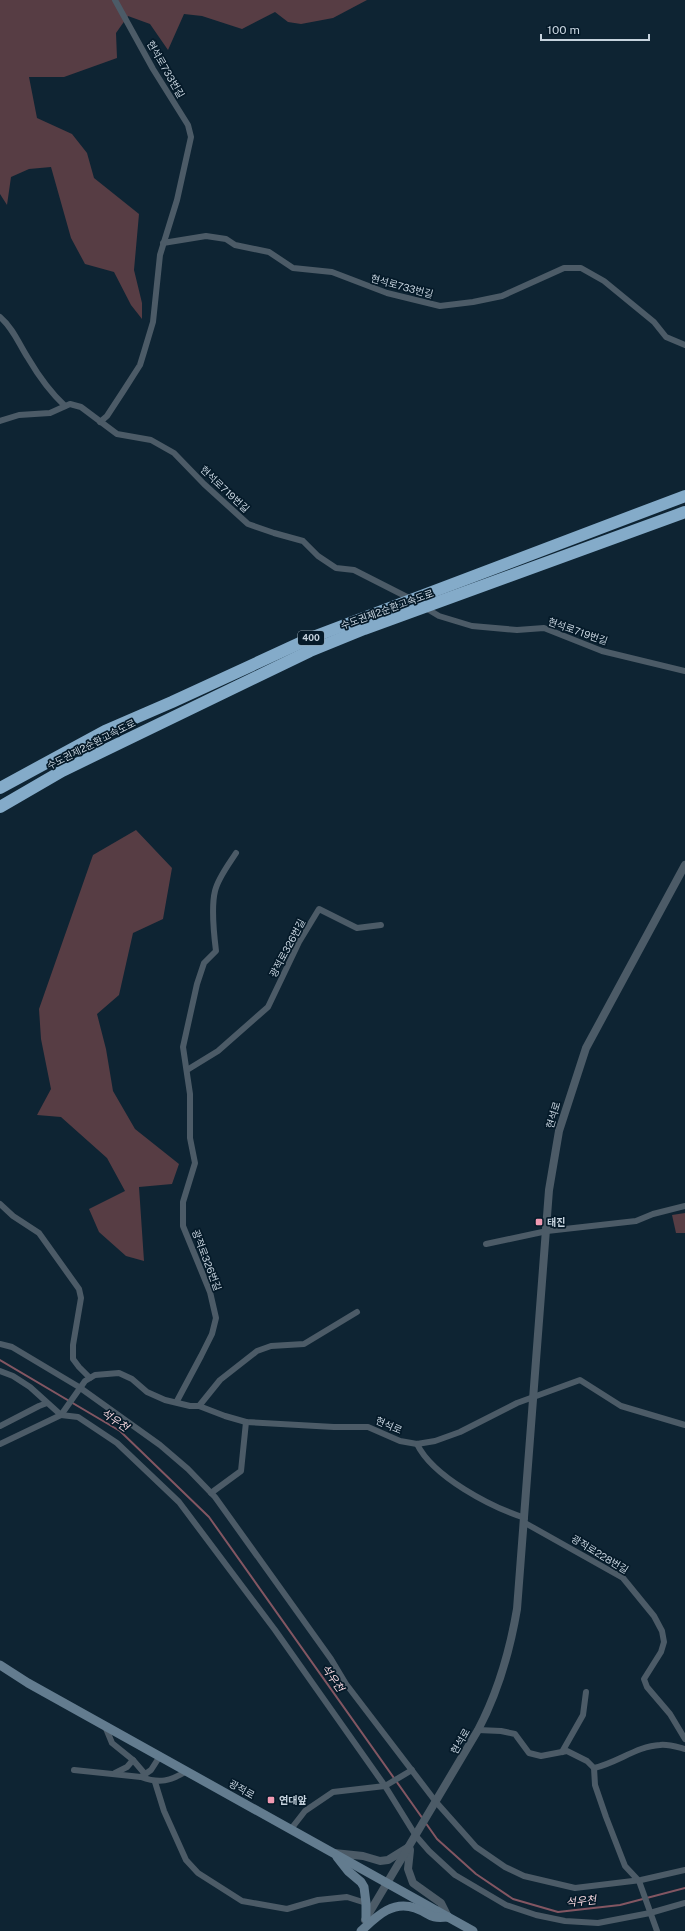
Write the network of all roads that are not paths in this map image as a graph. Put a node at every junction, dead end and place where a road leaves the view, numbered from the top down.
1 (115, 0) edge
2 (163, 243) junction
3 (0, 317) edge
4 (685, 345) edge
5 (65, 406) junction
6 (0, 421) edge
7 (100, 422) junction
8 (685, 495) edge
9 (685, 512) edge
10 (685, 516) edge
11 (575, 553) junction
12 (685, 671) edge
13 (0, 788) edge
14 (0, 807) edge
15 (236, 852) dead end
16 (685, 865) edge
17 (381, 925) dead end
18 (187, 1070) junction
19 (0, 1204) edge
20 (685, 1206) edge
21 (547, 1231) junction
22 (486, 1244) dead end
23 (357, 1312) dead end
24 (0, 1344) edge
25 (0, 1371) edge
26 (90, 1378) junction
27 (79, 1387) junction
28 (534, 1397) junction
29 (177, 1402) junction
30 (47, 1403) junction
31 (199, 1406) junction
32 (63, 1413) junction
33 (246, 1422) junction
34 (685, 1425) edge
35 (0, 1426) edge
36 (0, 1444) edge
37 (417, 1444) junction
38 (211, 1493) junction
39 (525, 1520) junction
40 (0, 1665) edge
41 (586, 1692) dead end
42 (105, 1724) junction
43 (478, 1730) junction
44 (685, 1739) edge
45 (685, 1749) edge
46 (562, 1752) junction
47 (160, 1756) junction
48 (133, 1760) junction
49 (594, 1768) junction
50 (74, 1770) dead end
51 (412, 1770) junction
52 (187, 1771) junction
53 (114, 1773) junction
54 (143, 1776) junction
55 (155, 1782) junction
56 (384, 1786) junction
57 (435, 1804) junction
58 (291, 1829) junction
59 (416, 1836) junction
60 (410, 1847) junction
61 (334, 1853) junction
62 (685, 1870) edge
63 (639, 1883) junction
64 (388, 1884) junction
65 (366, 1903) junction
66 (685, 1903) edge
67 (649, 1910) junction
68 (448, 1916) junction
69 (366, 1920) junction
70 (359, 1931) edge
71 (473, 1931) edge
72 (657, 1931) edge

1 - 2 street, 현석로733번길
2 - 4 street, 현석로733번길
2 - 7 street, 현석로733번길
3 - 5 street
5 - 6 street
5 - 7 street, 현석로719번길
7 - 12 street, 현석로719번길
8 - 13 highway, 수도권제2순환고속도로 / 400
9 - 11 highway, 수도권제2순환고속도로 / 400
10 - 11 highway
11 - 14 highway, 수도권제2순환고속도로 / 400
15 - 18 street, 광적로326번길
16 - 21 street, 현석로
17 - 18 street, 광적로326번길
18 - 29 street, 광적로326번길
19 - 26 street
20 - 21 street
21 - 22 street
21 - 28 street, 현석로
23 - 31 street
24 - 27 street
25 - 30 street
26 - 27 street
26 - 29 street
27 - 32 street
27 - 38 street
28 - 34 street
28 - 37 street
28 - 39 street, 현석로
29 - 31 street
30 - 32 street
30 - 35 street
31 - 33 street, 현석로
32 - 36 street
32 - 56 street
33 - 37 street, 현석로
33 - 38 street
37 - 39 street
38 - 51 street
39 - 43 street, 현석로
39 - 44 street, 광적로228번길
40 - 42 main road, 광적로
41 - 46 street
42 - 47 main road, 광적로
42 - 48 street
43 - 46 street
43 - 57 street, 현석로
45 - 49 street
46 - 49 street
47 - 52 main road, 광적로
47 - 54 street
48 - 53 street
48 - 54 street
49 - 63 street
50 - 53 street
51 - 56 street
51 - 57 street
52 - 55 street
52 - 58 main road, 광적로
53 - 54 street
54 - 55 street
55 - 65 street
56 - 58 street
56 - 59 street
57 - 59 street, 현석로
57 - 63 street
58 - 61 main road, 광적로
59 - 60 street
59 - 67 street
60 - 61 street
60 - 64 street
60 - 68 street
61 - 64 main road, 광적로
61 - 65 main road
62 - 63 street
63 - 67 street
64 - 68 main road, 광적로
64 - 69 street
65 - 69 main road
66 - 67 street
67 - 72 street
68 - 70 main road
68 - 71 main road, 광적로
69 - 70 street

